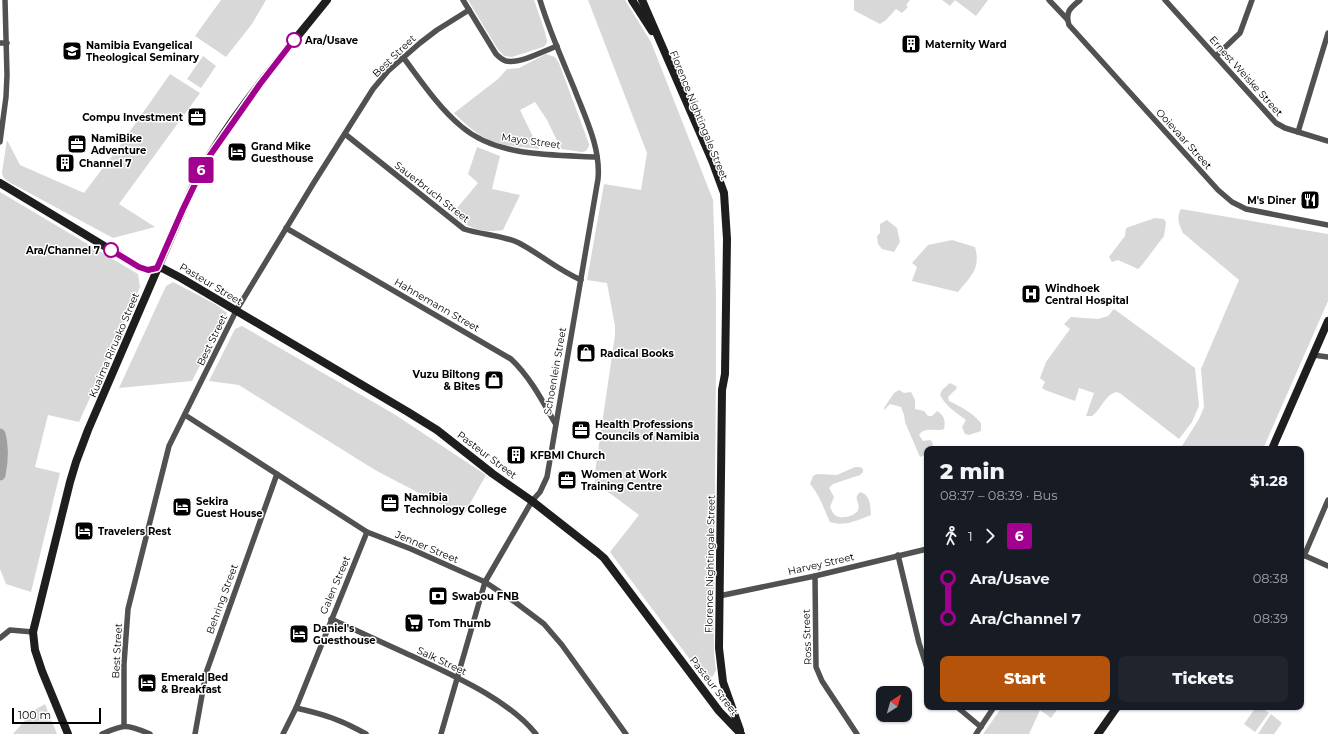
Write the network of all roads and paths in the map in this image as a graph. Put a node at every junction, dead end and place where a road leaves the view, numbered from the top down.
1 (5, 0) edge
2 (327, 0) edge
3 (463, 0) edge
4 (540, 0) edge
5 (632, 0) edge
6 (642, 0) edge
7 (1049, 0) edge
8 (1080, 0) edge
9 (1165, 0) edge
10 (1252, 0) edge
11 (469, 10) junction
12 (1067, 19) junction
13 (1328, 33) edge
14 (0, 43) edge
15 (6, 43) junction
16 (557, 46) junction
17 (1216, 56) junction
18 (403, 57) junction
19 (1298, 132) junction
20 (345, 134) junction
21 (1328, 141) edge
22 (0, 142) edge
23 (597, 157) junction
24 (0, 183) edge
25 (1328, 225) edge
26 (286, 228) junction
27 (157, 268) junction
28 (581, 280) junction
29 (236, 311) junction
30 (1328, 321) edge
31 (1313, 355) junction
32 (1328, 357) edge
33 (722, 390) junction
34 (185, 416) junction
35 (555, 423) junction
36 (1273, 446) edge
37 (277, 474) junction
38 (1328, 500) edge
39 (532, 501) junction
40 (367, 532) junction
41 (924, 549) edge
42 (1304, 553) edge
43 (1304, 555) edge
44 (898, 556) junction
45 (1328, 566) edge
46 (815, 576) junction
47 (485, 582) junction
48 (719, 596) junction
49 (331, 619) junction
50 (33, 632) junction
51 (0, 638) edge
52 (924, 659) edge
53 (457, 677) junction
54 (727, 698) junction
55 (713, 704) junction
56 (296, 708) junction
57 (961, 710) edge
58 (992, 710) edge
59 (1115, 710) edge
60 (124, 725) junction
61 (981, 727) junction
62 (68, 734) edge
63 (102, 734) edge
64 (150, 734) edge
65 (195, 734) edge
66 (283, 734) edge
67 (366, 734) edge
68 (441, 734) edge
69 (536, 734) edge
70 (626, 734) edge
71 (742, 734) edge
72 (857, 734) edge
73 (976, 734) edge
74 (1098, 734) edge

1 - 15 street
2 - 27 main road, Kuaima Riruako Street
3 - 11 street
4 - 16 street, Schoenlein Street
5 - 33 main road, Florence Nightingale Street
6 - 33 main road, Florence Nightingale Street
7 - 12 street, Ooievaar Street
8 - 12 street
9 - 17 street, Ernest Weiske Street
10 - 17 street
11 - 16 street
11 - 18 street, Best Street
12 - 25 street, Ooievaar Street
13 - 19 street
14 - 15 street
15 - 22 street
16 - 23 street, Schoenlein Street
17 - 19 street, Ernest Weiske Street
18 - 20 street, Best Street
18 - 23 street, Mayo Street
19 - 21 street, Ernest Weiske Street
20 - 26 street, Best Street
20 - 28 street, Sauerbruch Street
23 - 28 street, Schoenlein Street
24 - 27 main road, Pasteur Street
26 - 29 street, Best Street
26 - 35 street, Hahnemann Street
27 - 29 main road, Pasteur Street
27 - 50 main road, Kuaima Riruako Street
28 - 35 street, Schoenlein Street
29 - 34 street, Best Street
29 - 39 main road, Pasteur Street
30 - 31 main road
31 - 32 street
31 - 36 main road
33 - 48 main road, Florence Nightingale Street
34 - 37 street, Jenner Street
34 - 60 street, Best Street
35 - 39 street, Schoenlein Street
37 - 40 street, Jenner Street
37 - 65 street, Behring Street
38 - 42 street
39 - 47 street, Schoenlein Street
39 - 55 main road, Pasteur Street
40 - 47 street, Jenner Street
40 - 49 street, Galen Street
41 - 44 street, Harvey Street
43 - 45 street
44 - 46 street, Harvey Street
44 - 52 street
46 - 48 street, Harvey Street
46 - 72 street, Ross Street
47 - 53 street, Schoenlein Street
47 - 70 street, Jenner Street
48 - 54 main road, Florence Nightingale Street
49 - 53 street, Salk Street
49 - 56 street, Galen Street
50 - 51 street
50 - 62 main road, Kuaima Riruako Street
53 - 68 street, Schoenlein Street
53 - 69 street, Salk Street
54 - 55 main road
54 - 71 main road, Florence Nightingale Street
55 - 71 main road, Pasteur Street
56 - 66 street, Galen Street
56 - 67 street
57 - 61 street
58 - 61 street
59 - 74 main road
60 - 63 street
60 - 64 street
61 - 73 street

